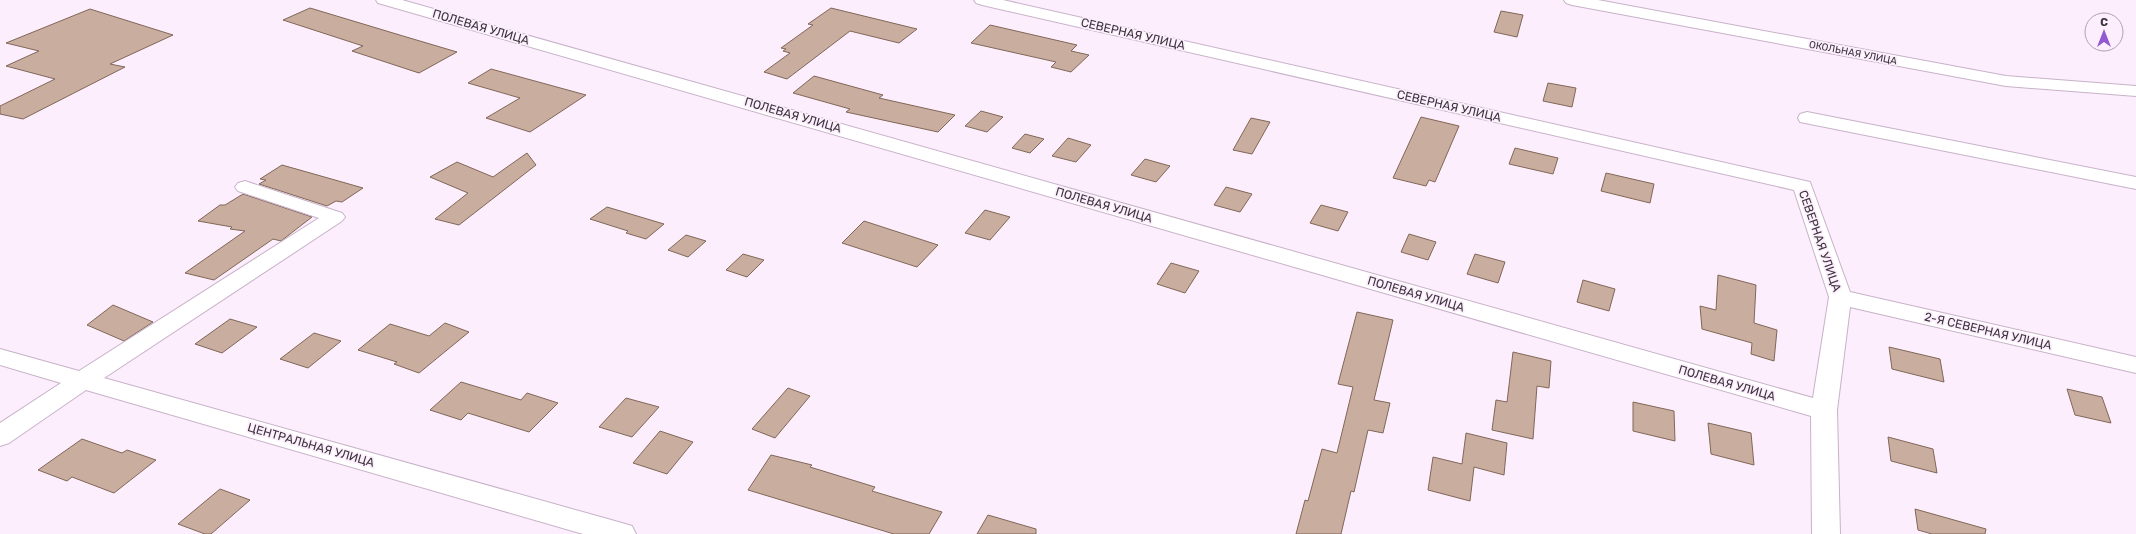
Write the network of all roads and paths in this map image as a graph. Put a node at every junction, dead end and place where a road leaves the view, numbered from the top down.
1 (384, 0) edge
2 (982, 0) edge
3 (1572, 0) edge
4 (2136, 91) edge
5 (1807, 118) dead end
6 (2136, 184) edge
7 (245, 187) dead end
8 (1840, 297) junction
9 (0, 357) edge
10 (2136, 365) edge
11 (83, 380) junction
12 (1824, 410) junction
13 (0, 436) edge
14 (622, 534) edge
15 (1826, 534) edge

1 - 12 street, ПОЛЕВАЯ УЛИЦА
2 - 8 street, СЕВЕРНАЯ УЛИЦА
3 - 4 street, ОКОЛЬНАЯ УЛИЦА
5 - 6 street
7 - 11 street
8 - 10 street, 2-Я СЕВЕРНАЯ УЛИЦА
8 - 12 street
9 - 11 street, ЦЕНТРАЛЬНАЯ УЛИЦА
11 - 13 street
11 - 14 street, ЦЕНТРАЛЬНАЯ УЛИЦА
12 - 15 street

